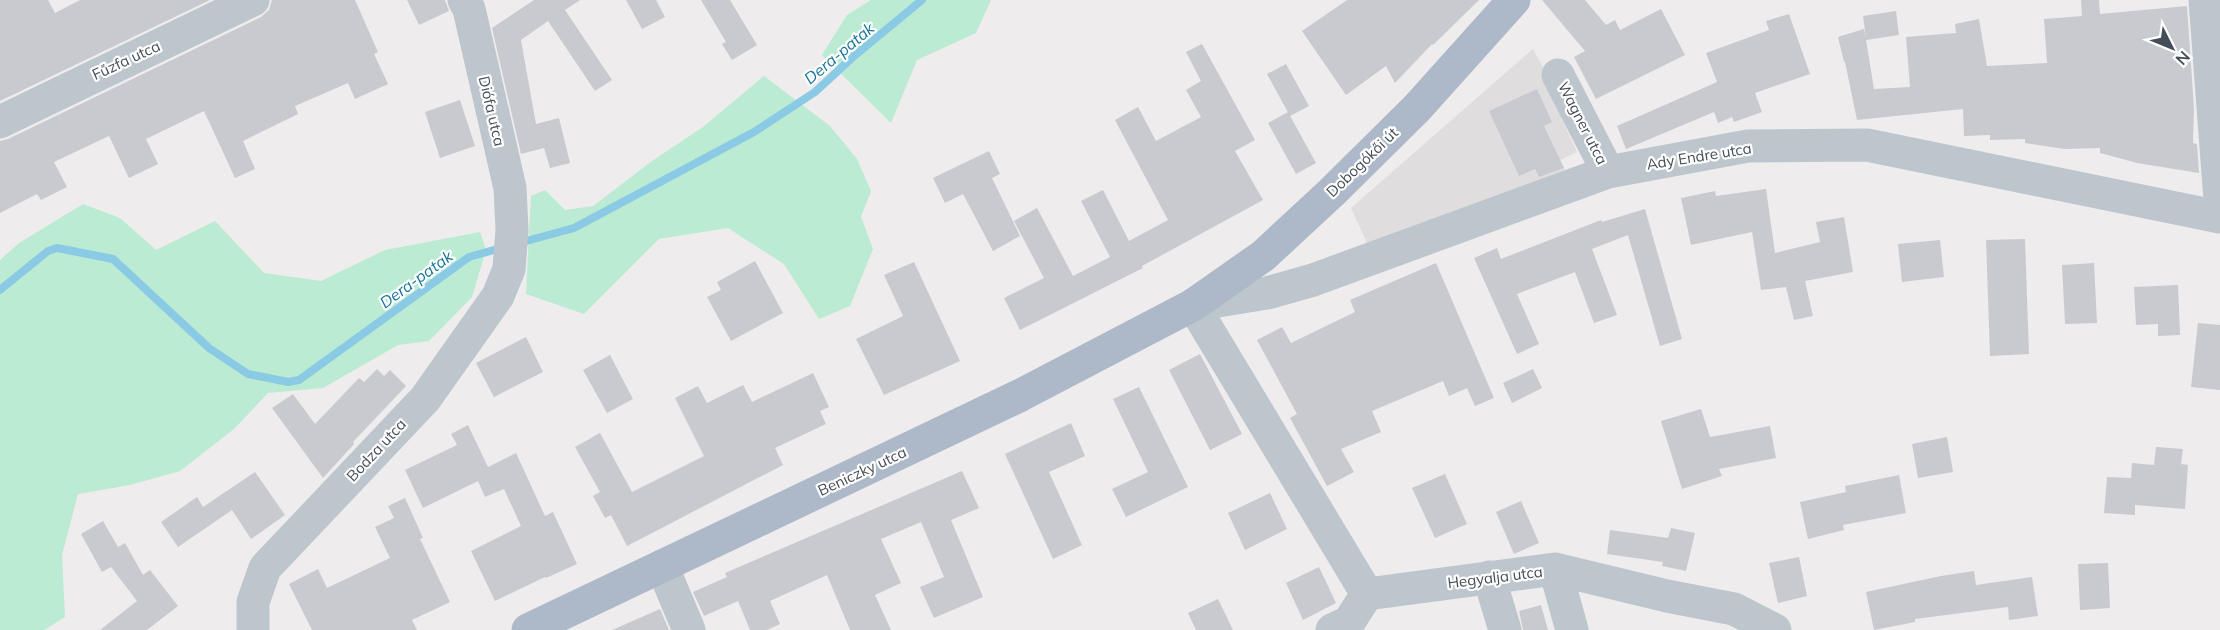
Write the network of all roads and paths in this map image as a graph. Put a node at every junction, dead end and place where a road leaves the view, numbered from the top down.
1 (253, 0) edge
2 (1514, 0) edge
3 (2205, 0) edge
4 (472, 3) edge
5 (1558, 75) dead end
6 (0, 122) edge
7 (1608, 172) junction
8 (2220, 200) edge
9 (2220, 217) edge
10 (509, 269) joint
11 (1193, 305) junction
12 (662, 566) junction
13 (1555, 569) junction
14 (1489, 577) junction
15 (1367, 594) junction
16 (1344, 627) edge
17 (1766, 628) edge
18 (254, 630) edge
19 (528, 630) edge
20 (689, 630) edge
21 (1505, 630) edge
22 (1572, 630) edge

1 - 6 street, Fűzfa utca
2 - 11 main road, Dobogókői út
3 - 8 street
4 - 10 street, Diófa utca
5 - 7 street, Wagner utca
7 - 9 street, Ady Endre utca
7 - 11 street, Ady Endre utca
10 - 18 street, Bodza utca
11 - 12 main road, Beniczky utca
11 - 15 street
12 - 19 main road, Beniczky utca
12 - 20 street
13 - 14 street, Hegyalja utca
13 - 17 street, Hegyalja utca
13 - 22 street
14 - 15 street, Hegyalja utca
14 - 21 street
15 - 16 street

